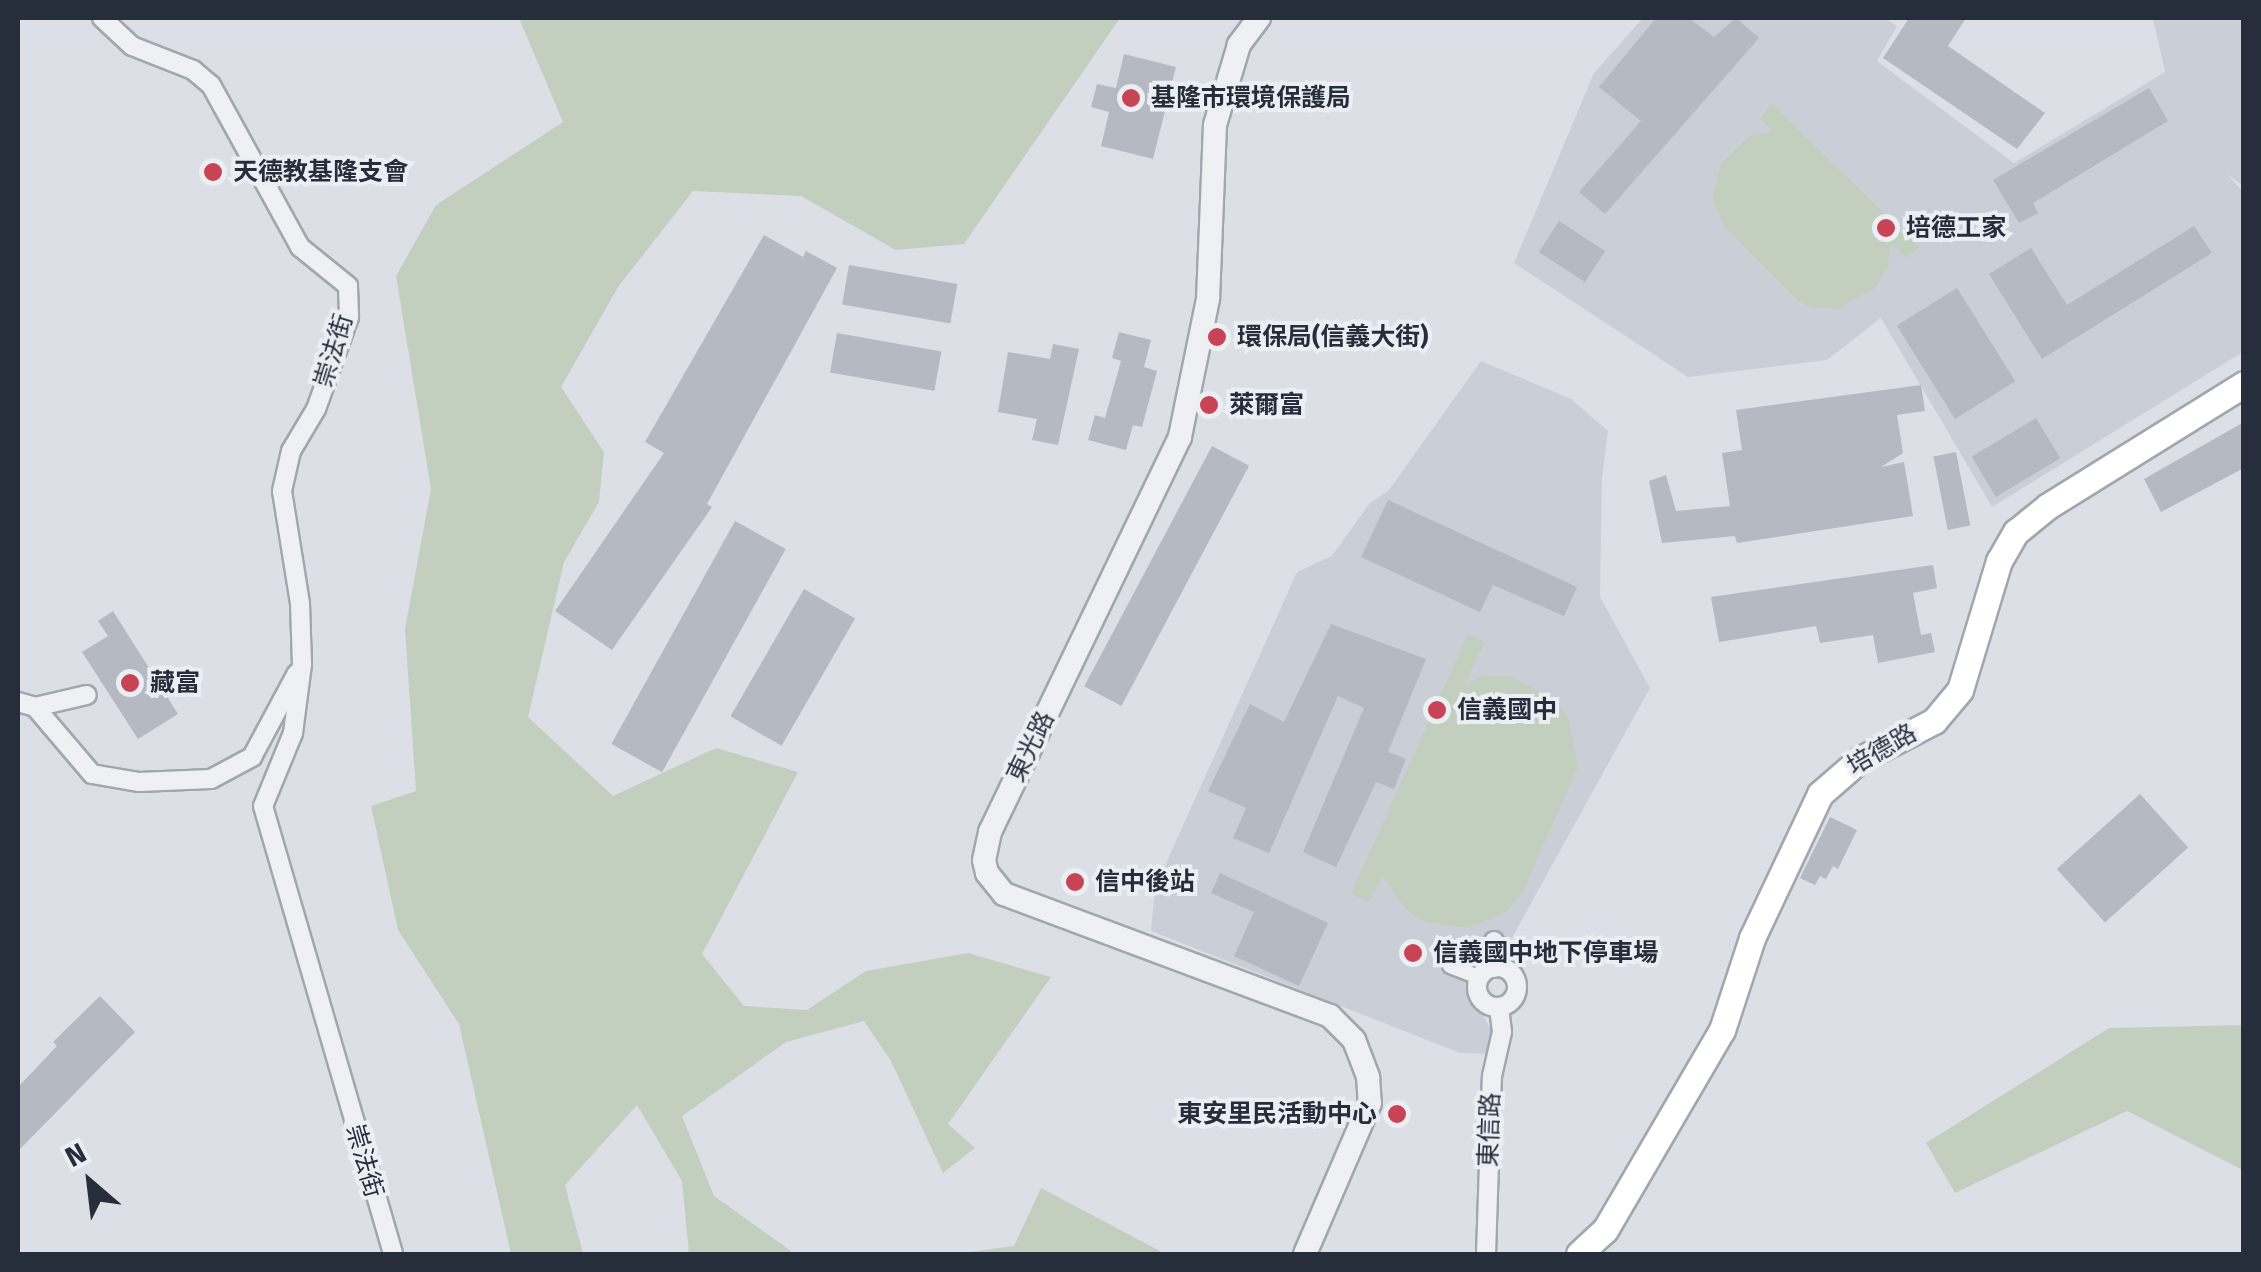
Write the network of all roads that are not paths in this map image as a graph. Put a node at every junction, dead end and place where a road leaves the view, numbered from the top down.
1 (102, 18) edge
2 (1259, 18) edge
3 (2244, 384) edge
4 (302, 664) junction
5 (87, 695) dead end
6 (26, 704) edge
7 (1494, 941) dead end
8 (1450, 966) dead end
9 (1487, 972) junction
10 (1498, 1007) junction
11 (393, 1254) edge
12 (1305, 1254) edge
13 (1486, 1254) edge
14 (1579, 1254) edge

1 - 4 street, 崇法街
2 - 12 street, 東光路
3 - 14 main road, 培德路
4 - 6 street, 崇法街
4 - 11 street, 崇法街
5 - 6 street
7 - 9 street
8 - 9 street
9 - 10 street
9 - 10 street
10 - 13 street, 東信路

